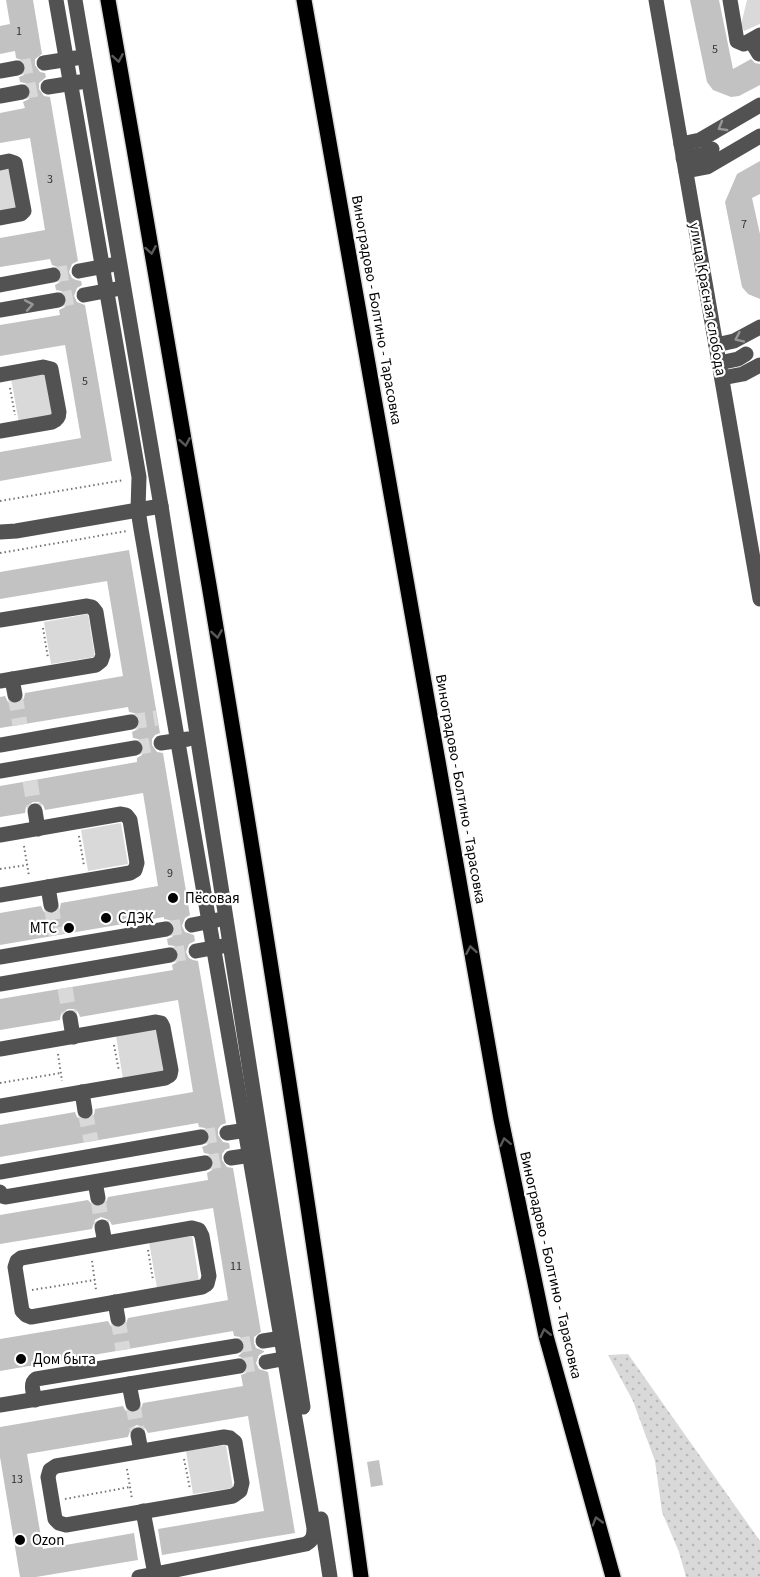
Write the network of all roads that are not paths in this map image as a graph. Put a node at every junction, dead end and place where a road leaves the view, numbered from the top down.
1 (56, 0) edge
2 (75, 0) edge
3 (108, 0) edge
4 (304, 0) edge
5 (656, 0) edge
6 (730, 0) edge
7 (755, 38) edge
8 (759, 54) edge
9 (85, 56) junction
10 (66, 59) junction
11 (44, 63) tunnel mouth
12 (18, 68) tunnel mouth
13 (0, 71) edge
14 (89, 80) junction
15 (71, 84) junction
16 (48, 87) tunnel mouth
17 (22, 92) tunnel mouth
18 (0, 96) edge
19 (760, 105) edge
20 (759, 139) edge
21 (712, 149) dead end
22 (683, 158) junction
23 (0, 163) edge
24 (0, 218) edge
25 (120, 264) junction
26 (102, 267) junction
27 (80, 271) tunnel mouth
28 (53, 275) tunnel mouth
29 (0, 285) edge
30 (124, 288) junction
31 (106, 291) junction
32 (84, 295) tunnel mouth
33 (58, 300) tunnel mouth
34 (0, 310) edge
35 (760, 327) edge
36 (716, 345) junction
37 (746, 354) dead end
38 (719, 363) junction
39 (760, 365) edge
40 (4, 374) edge
41 (722, 378) junction
42 (0, 431) edge
43 (161, 506) junction
44 (138, 510) junction
45 (0, 532) edge
46 (755, 545) edge
47 (757, 564) edge
48 (758, 581) edge
49 (760, 599) edge
50 (0, 621) edge
51 (9, 685) edge
52 (193, 712) junction
53 (173, 715) junction
54 (157, 718) tunnel mouth
55 (131, 722) tunnel mouth
56 (20, 725) tunnel mouth
57 (197, 737) junction
58 (23, 741) junction
59 (178, 741) junction
60 (161, 743) tunnel mouth
61 (0, 745) edge
62 (135, 748) tunnel mouth
63 (0, 771) edge
64 (35, 811) tunnel mouth
65 (38, 829) junction
66 (0, 835) edge
67 (48, 887) junction
68 (0, 896) edge
69 (51, 905) tunnel mouth
70 (226, 919) junction
71 (209, 922) junction
72 (192, 925) tunnel mouth
73 (165, 929) tunnel mouth
74 (230, 945) junction
75 (213, 948) junction
76 (196, 951) tunnel mouth
77 (170, 955) tunnel mouth
78 (0, 957) edge
79 (0, 984) edge
80 (70, 1018) tunnel mouth
81 (73, 1037) junction
82 (0, 1049) edge
83 (82, 1092) junction
84 (0, 1106) edge
85 (86, 1111) tunnel mouth
86 (252, 1129) junction
87 (227, 1133) tunnel mouth
88 (201, 1137) tunnel mouth
89 (256, 1154) junction
90 (231, 1158) tunnel mouth
91 (205, 1163) tunnel mouth
92 (0, 1172) edge
93 (95, 1182) junction
94 (0, 1192) edge
95 (98, 1198) tunnel mouth
96 (102, 1227) tunnel mouth
97 (105, 1243) junction
98 (115, 1302) junction
99 (118, 1319) tunnel mouth
100 (287, 1337) junction
101 (262, 1341) tunnel mouth
102 (236, 1346) tunnel mouth
103 (290, 1358) junction
104 (266, 1362) tunnel mouth
105 (239, 1366) tunnel mouth
106 (129, 1384) junction
107 (35, 1400) junction
108 (133, 1404) tunnel mouth
109 (0, 1405) edge
110 (138, 1435) tunnel mouth
111 (141, 1451) junction
112 (139, 1512) junction
113 (155, 1574) junction
114 (139, 1577) edge
115 (330, 1577) edge
116 (361, 1577) edge
117 (613, 1577) edge

1 - 10 street
2 - 9 street
3 -> 116 main road
117 -> 4 main road, Виноградово - Болтино - Тарасовка
5 - 22 street, улица Красная слобода
6 - 7 street
7 - 8 street
9 - 10 street
9 - 14 street
10 - 11 street
10 - 15 street
12 - 13 street
14 - 15 street
14 - 25 street
15 - 16 street
15 - 26 street
17 - 18 street
19 -> 22 street
20 - 22 street
21 - 22 street
22 - 36 street, улица Красная слобода
23 - 24 street
25 - 26 street
25 - 30 street
26 - 27 street
26 - 31 street
28 - 29 street
30 - 31 street
30 - 43 street
31 - 32 street
31 - 44 street
34 -> 33 street
35 -> 36 street
36 - 38 street, улица Красная слобода
37 - 38 street
38 - 41 street, улица Красная слобода
39 - 41 street
40 - 42 street
41 - 46 street, улица Красная слобода
43 - 44 street
43 - 52 street
44 - 45 street
44 - 53 street
46 - 47 street, улица Красная слобода
47 - 48 street, улица Красная слобода
48 - 49 street, улица Красная слобода
50 - 51 street
52 - 53 street
52 - 57 street
53 - 54 street
53 - 59 street
55 - 58 street
56 - 58 street
57 - 59 street
57 - 70 street
58 - 61 street
59 - 60 street
59 - 71 street
62 - 63 street
64 - 65 street
65 - 66 street
65 - 67 street
67 - 68 street
67 - 69 street
70 - 71 street
70 - 74 street
71 - 72 street
71 - 75 street
73 - 78 street
74 - 75 street
74 - 86 street
75 - 76 street
75 - 86 street
77 - 79 street
80 - 81 street
81 - 82 street
81 - 83 street
83 - 84 street
83 - 85 street
86 - 87 street
86 - 89 street
88 - 92 street
89 - 90 street
89 - 100 street
91 - 93 street
93 - 94 street
93 - 95 street
96 - 97 street
97 - 98 street
97 - 98 street
98 - 99 street
100 - 101 street
100 - 103 street
102 - 107 street
103 - 104 street
103 - 113 street
103 - 115 street
105 - 106 street
106 - 107 street
106 - 108 street
107 - 109 street
110 - 111 street
111 - 112 street
111 - 112 street
112 - 113 street
113 - 114 street

